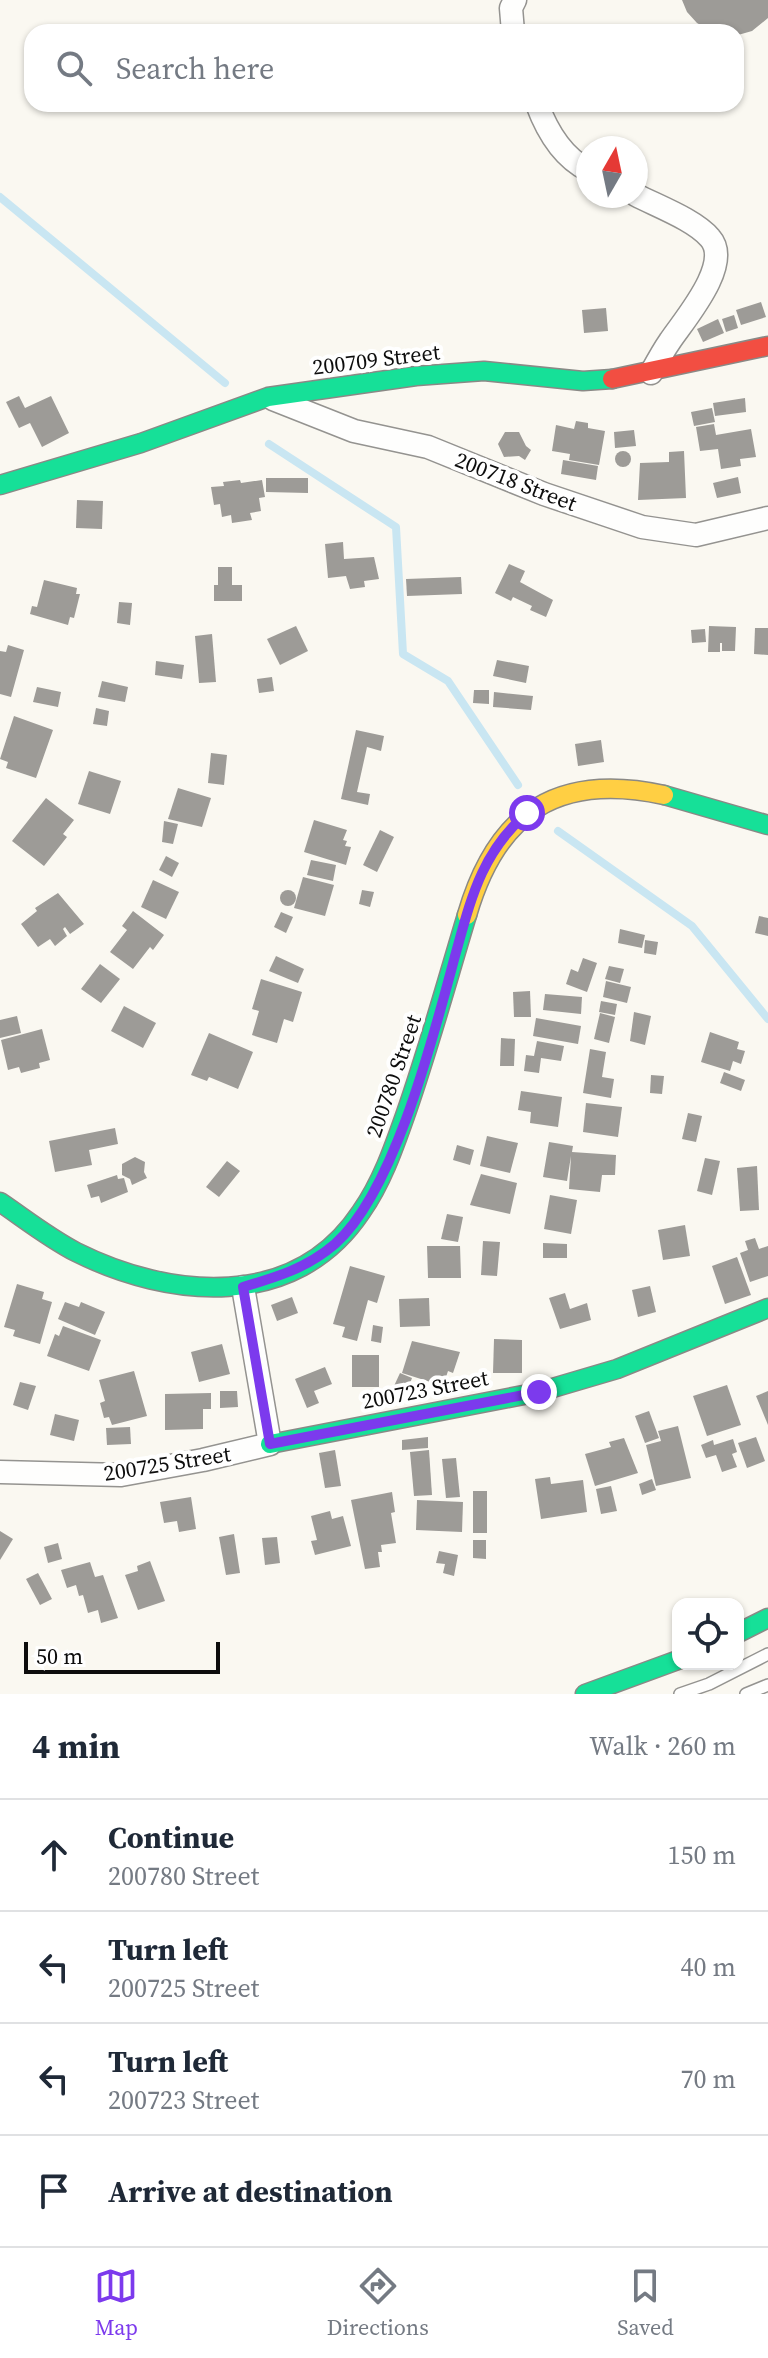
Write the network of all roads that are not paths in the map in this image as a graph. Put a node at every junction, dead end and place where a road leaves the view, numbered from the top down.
1 (515, 0) edge
2 (512, 24) edge
3 (540, 112) edge
4 (576, 160) edge
5 (648, 201) edge
6 (768, 346) edge
7 (651, 373) junction
8 (268, 397) junction
9 (0, 485) edge
10 (768, 518) edge
11 (768, 825) edge
12 (0, 1202) edge
13 (243, 1287) junction
14 (768, 1308) edge
15 (270, 1444) junction
16 (0, 1472) edge
17 (768, 1618) edge
18 (744, 1630) edge
19 (768, 1654) edge
20 (672, 1662) edge
21 (768, 1685) edge
22 (585, 1694) edge
23 (680, 1694) edge
24 (746, 1694) edge

1 - 2 street
3 - 4 street
5 - 7 street
6 - 7 street, 200709 Street
7 - 8 street, 200709 Street
8 - 9 street, 200709 Street
8 - 10 street, 200718 Street
11 - 13 street, 200780 Street
12 - 13 street, 200780 Street
13 - 15 street
14 - 15 street, 200723 Street
15 - 16 street, 200725 Street
17 - 18 street
19 - 23 lane
20 - 22 street
21 - 24 lane

